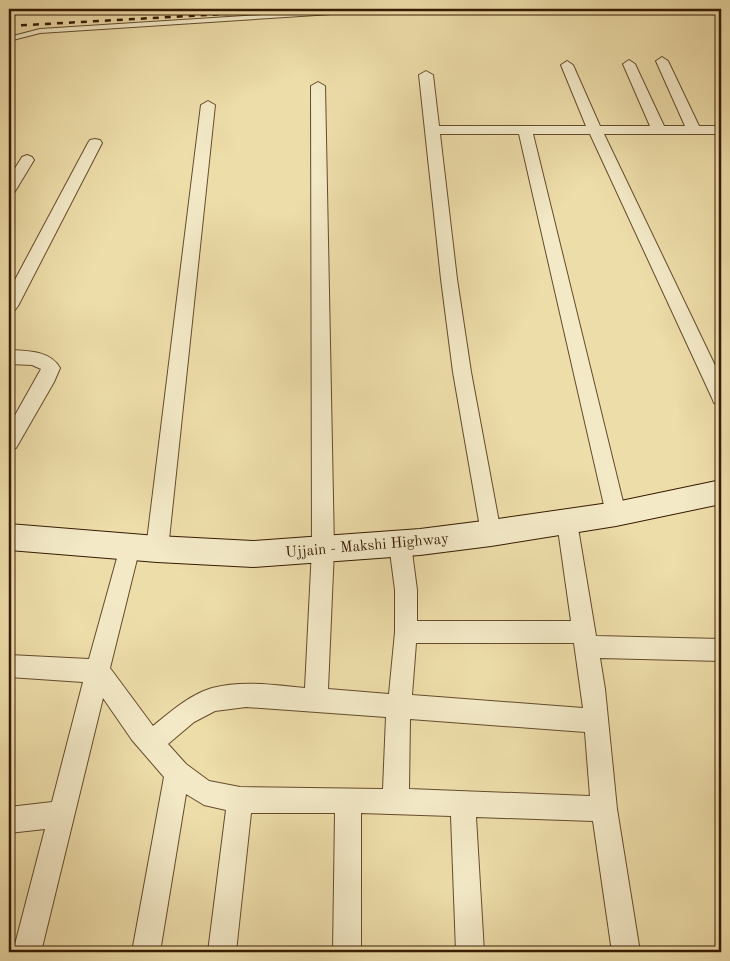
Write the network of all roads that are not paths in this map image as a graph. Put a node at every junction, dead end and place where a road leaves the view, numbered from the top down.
1 (379, 9) edge
2 (9, 39) edge
3 (662, 61) dead end
4 (629, 64) dead end
5 (567, 65) dead end
6 (426, 75) dead end
7 (318, 86) dead end
8 (208, 105) dead end
9 (431, 130) junction
10 (524, 130) junction
11 (593, 130) junction
12 (659, 130) junction
13 (694, 130) junction
14 (718, 130) edge
15 (95, 143) dead end
16 (721, 144) edge
17 (27, 160) dead end
18 (9, 190) edge
19 (9, 306) edge
20 (9, 357) edge
21 (721, 398) edge
22 (9, 442) edge
23 (721, 492) edge
24 (616, 514) junction
25 (567, 522) junction
26 (491, 533) junction
27 (9, 537) edge
28 (400, 544) junction
29 (143, 548) junction
30 (323, 549) junction
31 (406, 632) junction
32 (585, 640) junction
33 (721, 650) edge
34 (9, 666) edge
35 (98, 671) junction
36 (316, 700) junction
37 (399, 707) junction
38 (596, 721) junction
39 (151, 744) junction
40 (177, 773) junction
41 (240, 800) junction
42 (348, 800) junction
43 (396, 802) junction
44 (463, 805) junction
45 (604, 809) junction
46 (61, 814) junction
47 (9, 820) edge
48 (27, 952) edge
49 (146, 952) edge
50 (222, 952) edge
51 (347, 952) edge
52 (470, 952) edge
53 (626, 952) edge

1 - 2 lane
3 - 13 street
4 - 12 street
5 - 11 street
6 - 9 street
7 - 30 street
8 - 29 street
9 - 10 street
9 - 26 street
10 - 11 street
10 - 24 street
11 - 12 street
11 - 21 street
12 - 13 street
13 - 14 street
14 - 16 street
15 - 19 street
17 - 18 street
20 - 22 street
23 - 24 main road, Ujjain - Makshi Highway
24 - 25 main road, Ujjain - Makshi Highway
25 - 26 main road, Ujjain - Makshi Highway
25 - 32 street
26 - 28 main road, Ujjain - Makshi Highway
27 - 29 main road, Ujjain - Makshi Highway
28 - 30 main road, Ujjain - Makshi Highway
28 - 31 street
29 - 30 main road, Ujjain - Makshi Highway
29 - 35 street
30 - 36 street
31 - 32 street
31 - 37 street
32 - 33 street
32 - 38 street
34 - 35 street
35 - 39 street
35 - 46 street
36 - 37 street
36 - 39 street
37 - 38 street
37 - 43 street
38 - 45 street
39 - 40 street
40 - 41 street
40 - 49 street
41 - 42 street
41 - 50 street
42 - 43 street
42 - 51 street
43 - 44 street
44 - 45 street
44 - 52 street
45 - 53 street
46 - 47 street
46 - 48 street

